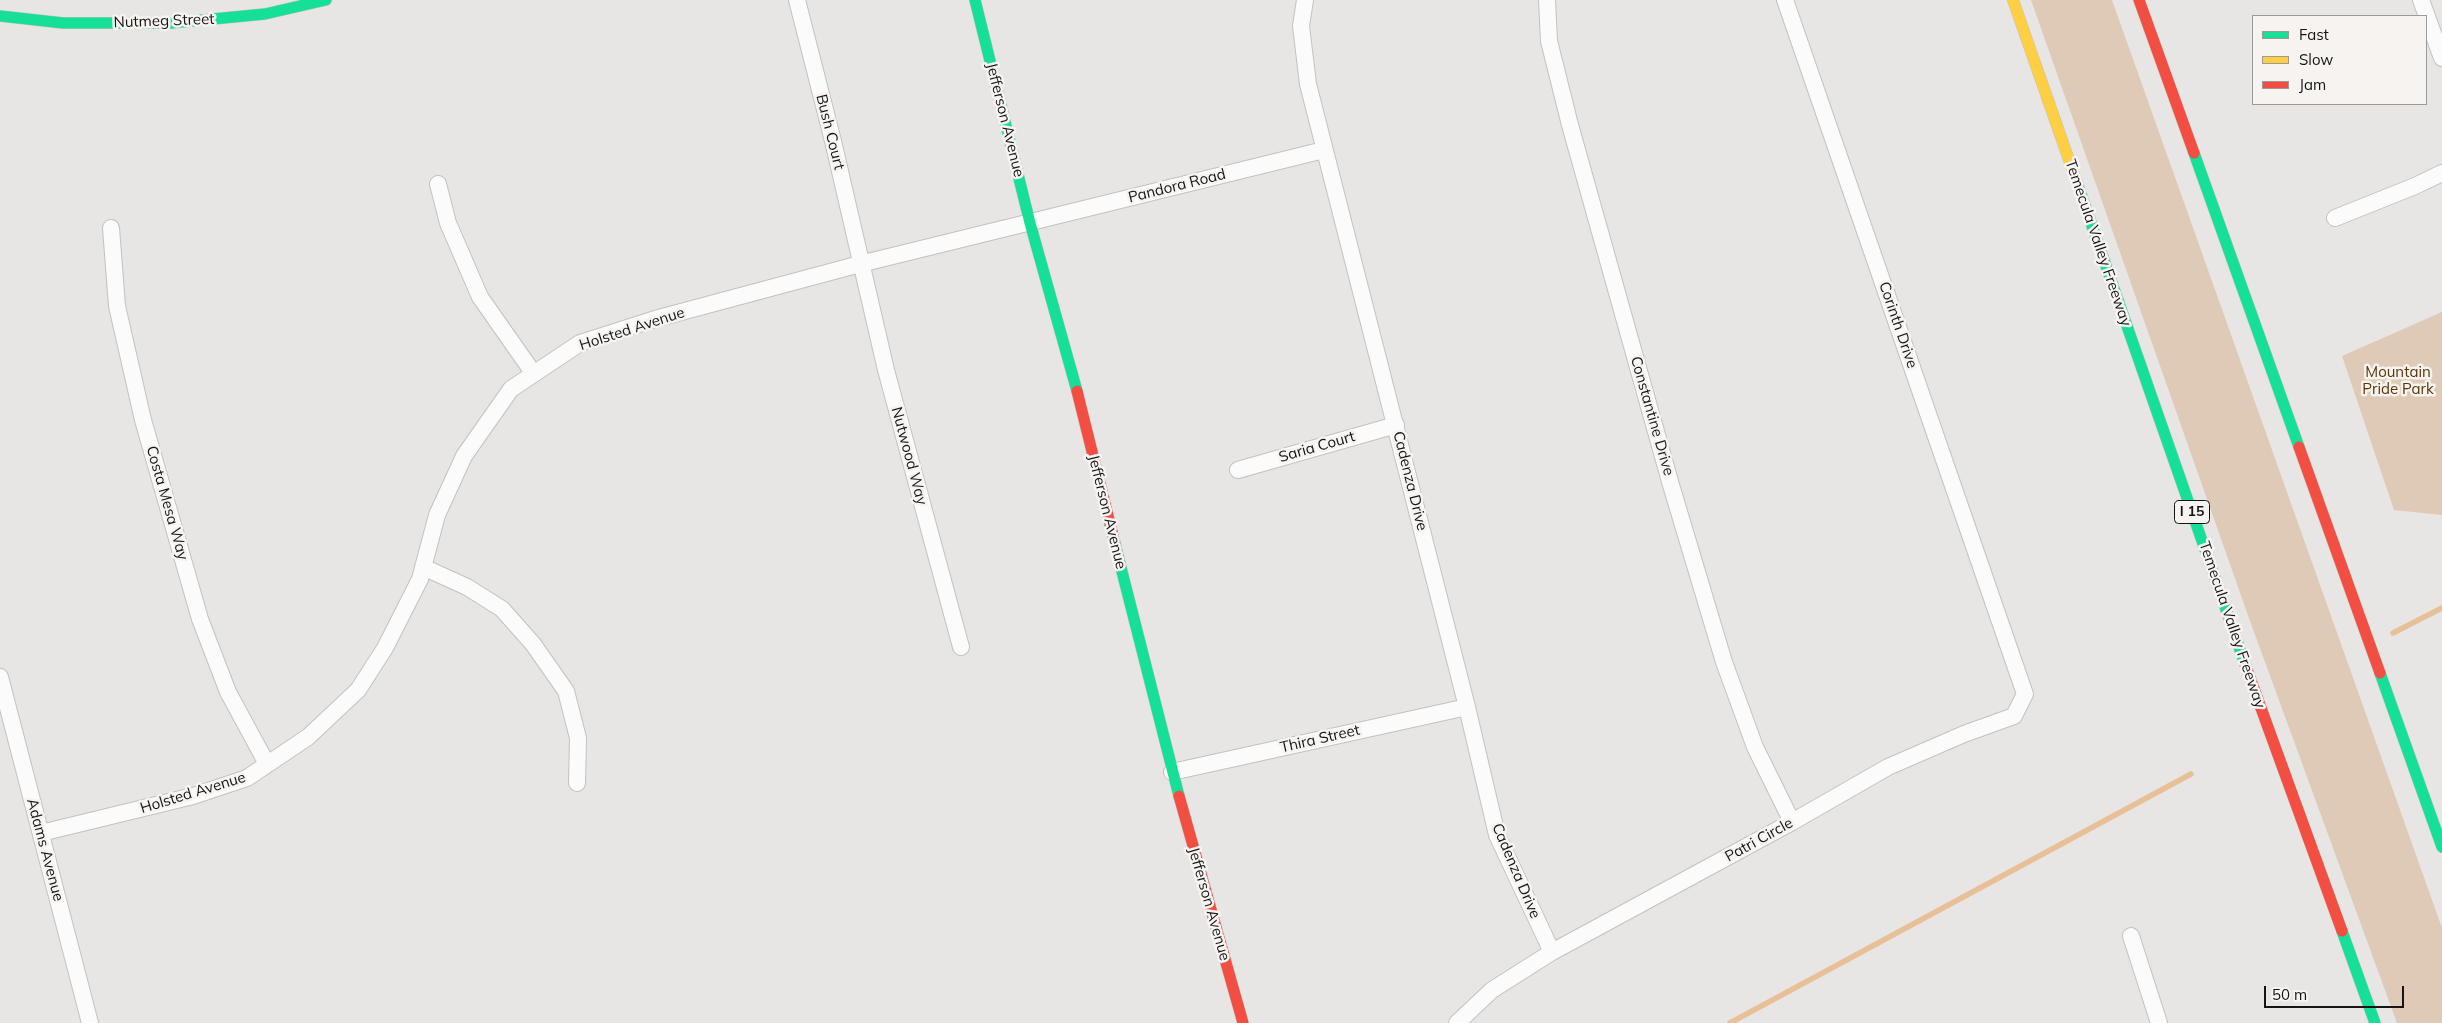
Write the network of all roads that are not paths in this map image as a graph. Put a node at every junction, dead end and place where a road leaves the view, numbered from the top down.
1 (326, 0) edge
2 (797, 0) edge
3 (975, 0) edge
4 (1305, 0) edge
5 (1547, 0) edge
6 (1785, 0) edge
7 (2013, 0) edge
8 (2138, 0) edge
9 (2421, 0) edge
10 (2426, 15) edge
11 (0, 16) edge
12 (2427, 17) edge
13 (2442, 58) edge
14 (1324, 150) junction
15 (2442, 173) edge
16 (438, 184) dead end
17 (2335, 218) dead end
18 (1030, 223) junction
19 (110, 228) dead end
20 (860, 264) junction
21 (534, 374) junction
22 (1396, 425) junction
23 (1238, 470) dead end
24 (423, 567) junction
25 (960, 647) dead end
26 (2011, 650) joint
27 (0, 676) edge
28 (1467, 707) junction
29 (267, 764) junction
30 (1172, 772) junction
31 (577, 783) dead end
32 (1792, 822) junction
33 (41, 833) junction
34 (2442, 847) edge
35 (2131, 936) dead end
36 (1552, 952) junction
37 (90, 1023) edge
38 (1242, 1023) edge
39 (1456, 1023) edge
40 (2159, 1023) edge
41 (2375, 1023) edge

1 - 11 main road, Nutmeg Street
2 - 20 street, Bush Court
3 - 18 main road, Jefferson Avenue
4 - 14 street, Cadenza Drive
5 - 32 street, Constantine Drive
6 - 26 street, Corinth Drive
7 - 41 main road, Temecula Valley Freeway / I 15
8 - 34 main road
9 - 10 street
12 - 13 street
14 - 18 street, Pandora Road
14 - 22 street, Cadenza Drive
15 - 17 street
16 - 21 street
18 - 20 street, Holsted Avenue
18 - 30 main road, Jefferson Avenue
19 - 29 street, Costa Mesa Way
20 - 21 street, Holsted Avenue
20 - 25 street, Nutwood Way
21 - 24 street, Holsted Avenue
22 - 23 street, Saria Court
22 - 28 street, Cadenza Drive
24 - 29 street, Holsted Avenue
24 - 31 street
26 - 32 street, Patri Circle
27 - 33 street, Adams Avenue
28 - 30 street, Thira Street
28 - 36 street, Cadenza Drive
29 - 33 street, Holsted Avenue
30 - 38 main road, Jefferson Avenue
32 - 36 street, Patri Circle
33 - 37 street, Adams Avenue
35 - 40 street
36 - 39 street, Patri Circle

